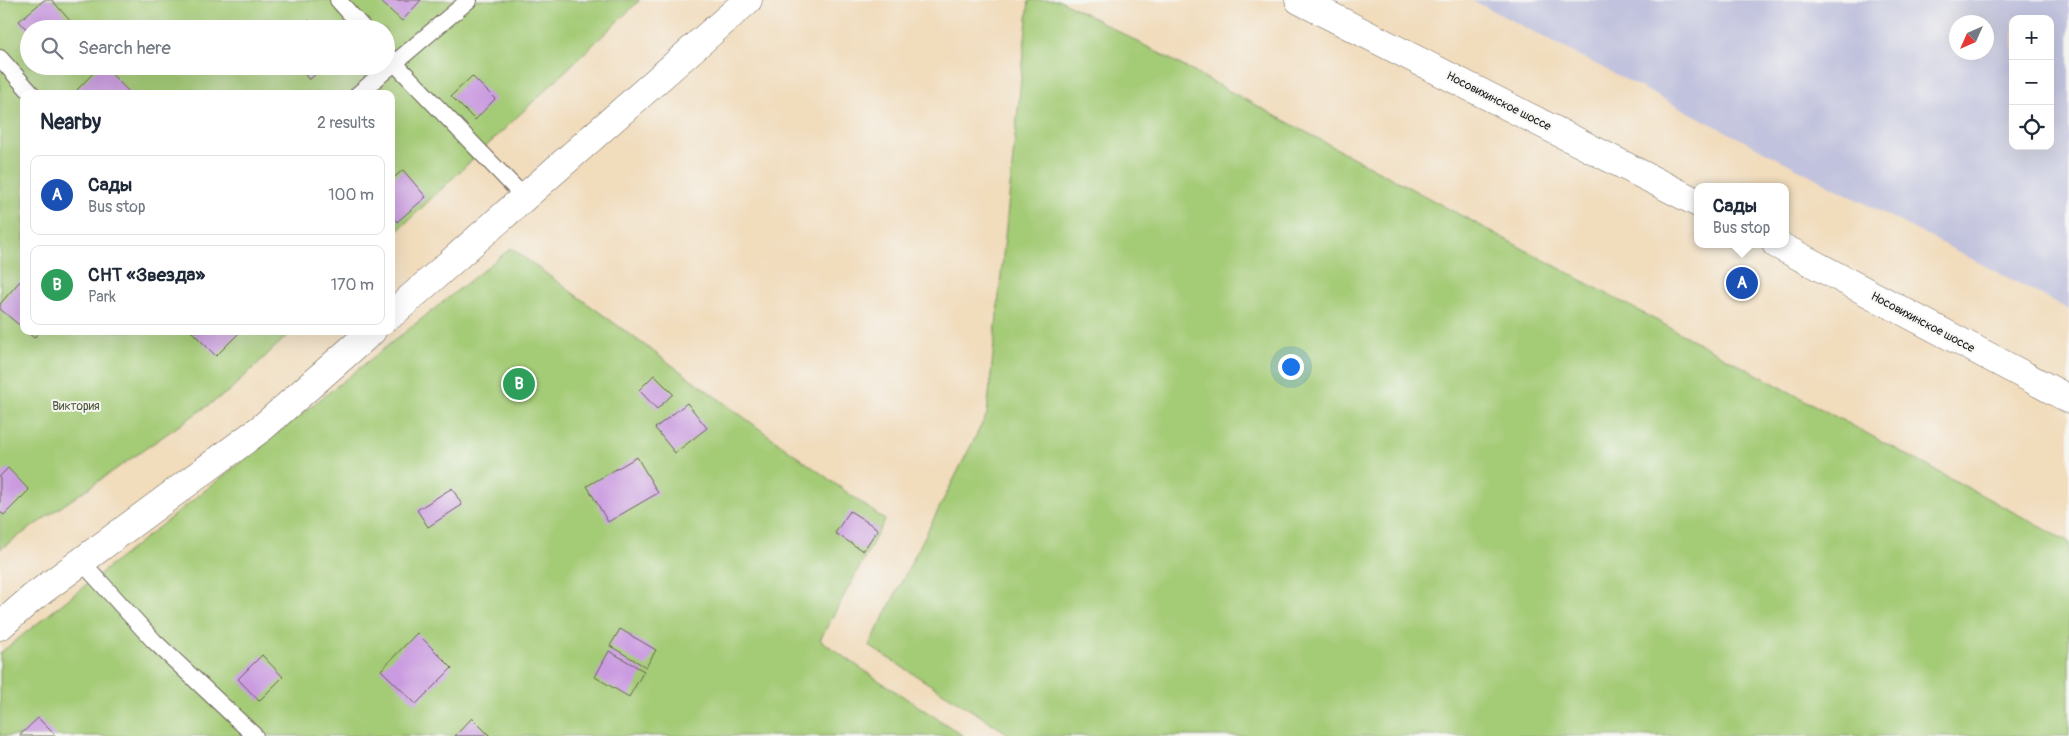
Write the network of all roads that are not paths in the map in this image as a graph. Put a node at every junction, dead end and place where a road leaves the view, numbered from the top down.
1 (338, 0) edge
2 (468, 0) edge
3 (748, 0) edge
4 (1299, 0) edge
5 (356, 20) edge
6 (395, 55) edge
7 (0, 58) edge
8 (395, 62) edge
9 (375, 75) edge
10 (28, 90) edge
11 (362, 90) edge
12 (525, 198) junction
13 (1694, 201) edge
14 (1784, 248) edge
15 (395, 312) edge
16 (367, 335) edge
17 (2069, 399) edge
18 (82, 562) junction
19 (0, 626) edge
20 (254, 736) edge

1 - 5 lane
2 - 6 lane
3 - 12 street
4 - 13 street, Носовихинское шоссе
7 - 10 lane
8 - 12 lane
9 - 11 lane
12 - 15 street
14 - 17 street, Носовихинское шоссе
16 - 18 street
18 - 19 street
18 - 20 lane

